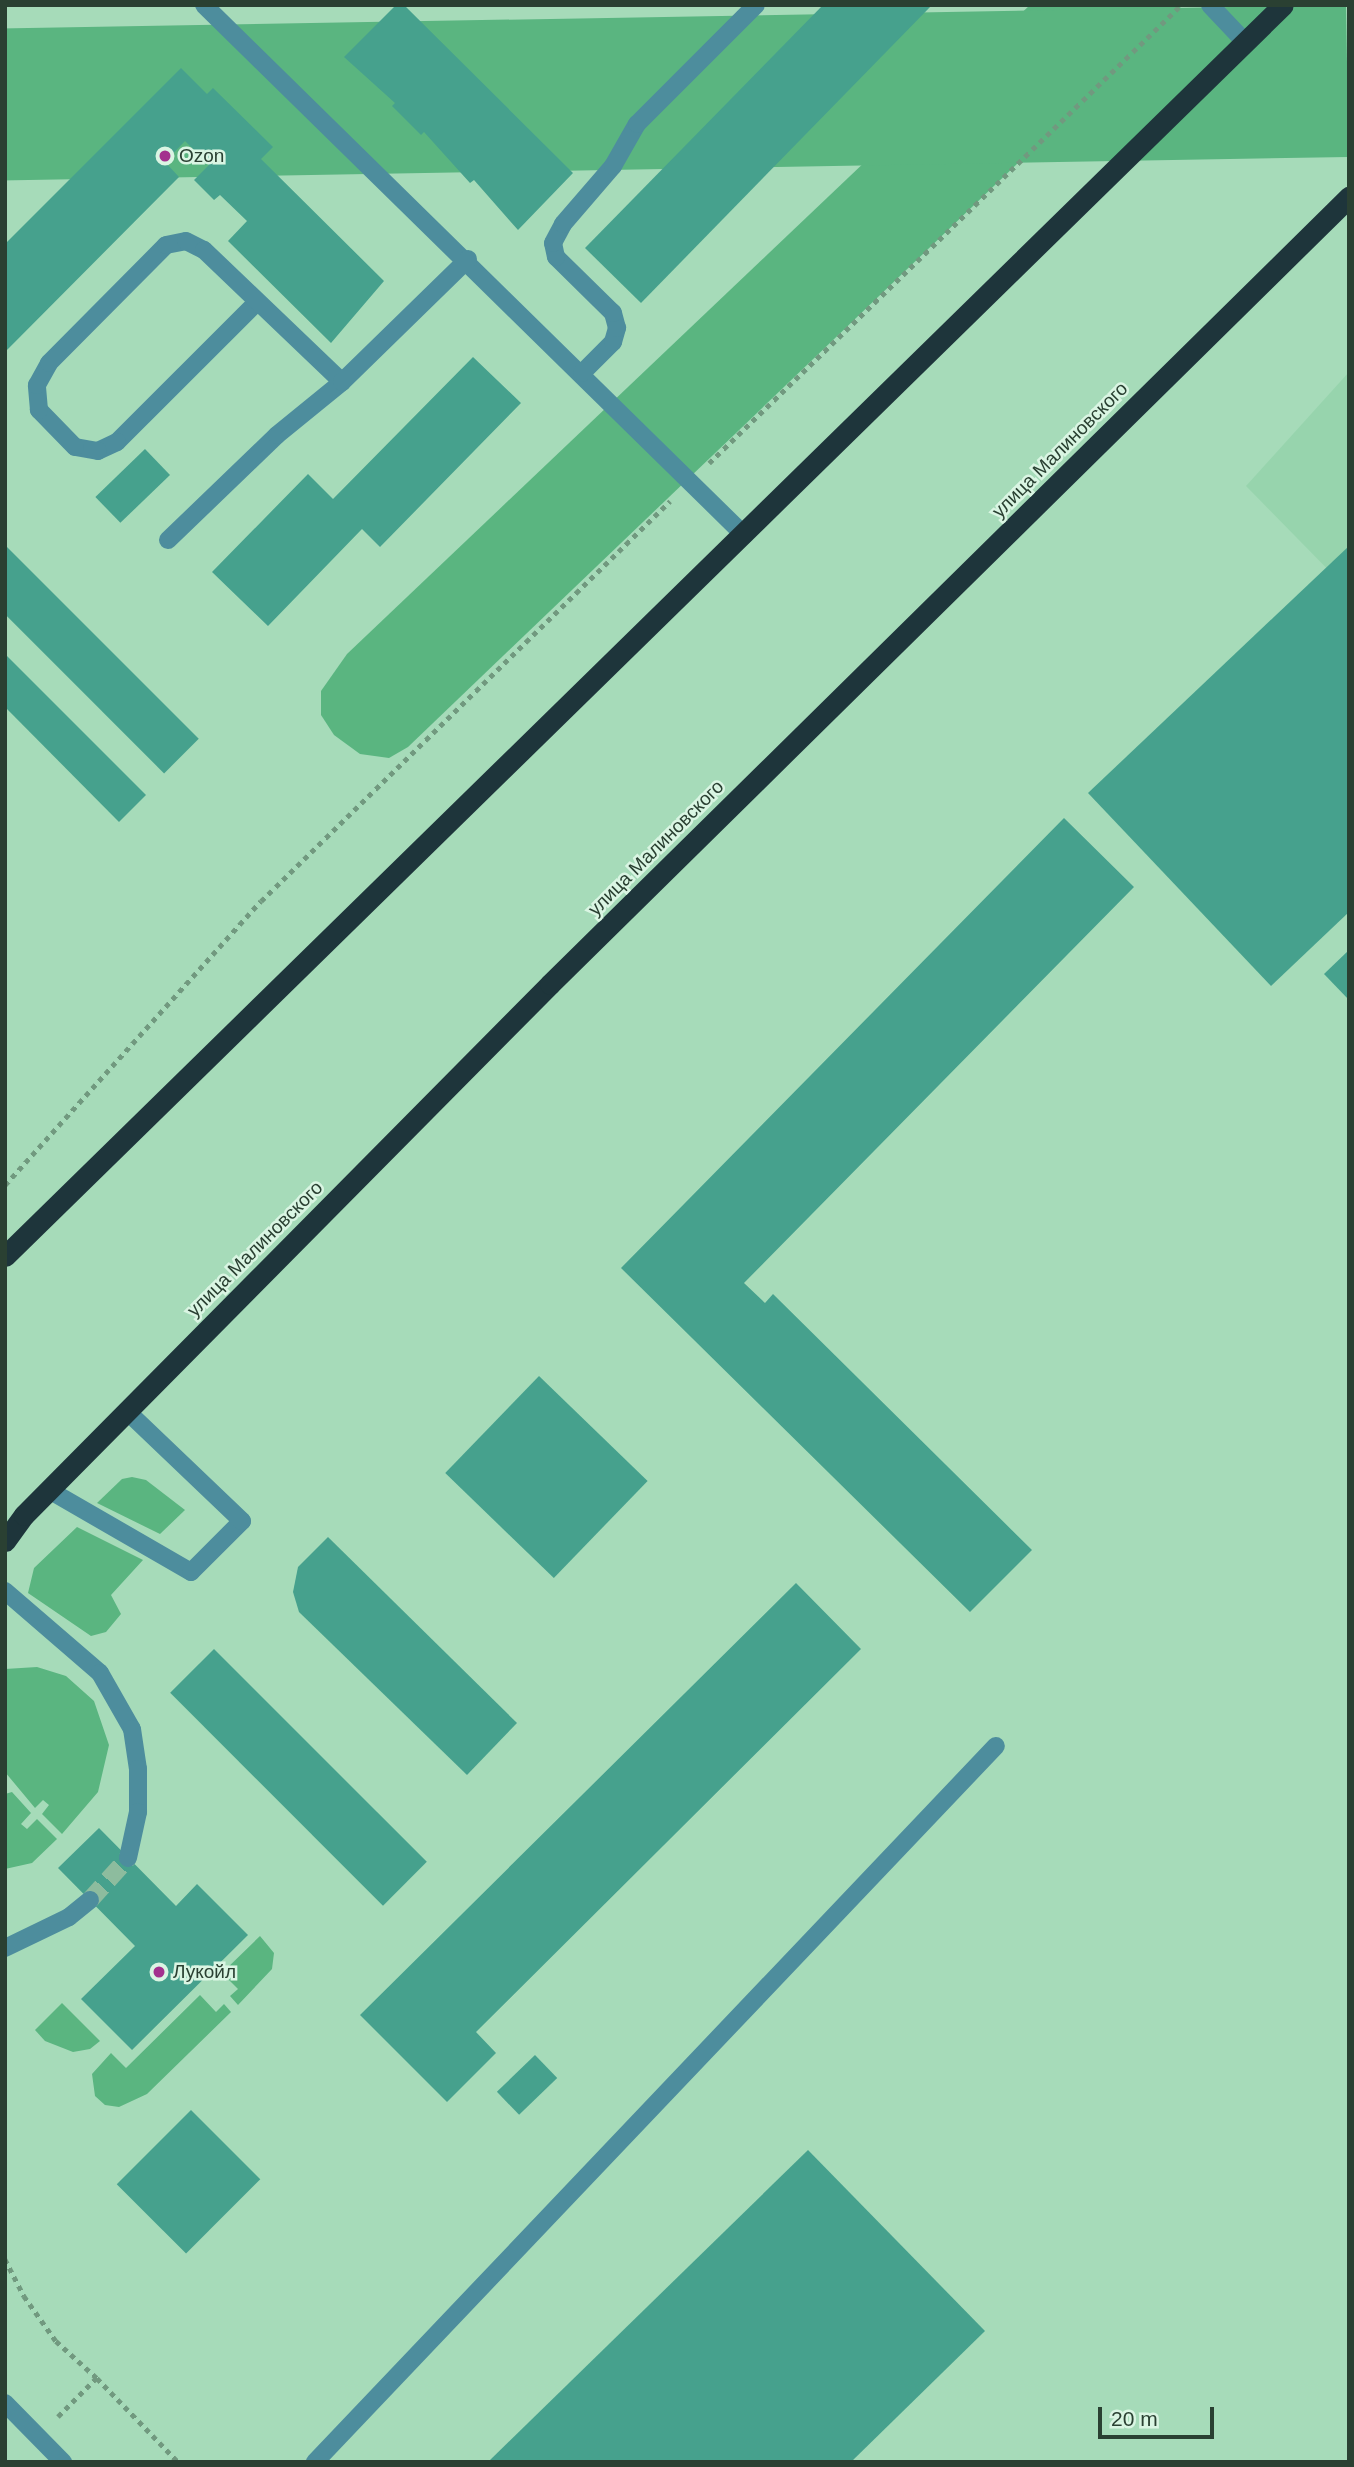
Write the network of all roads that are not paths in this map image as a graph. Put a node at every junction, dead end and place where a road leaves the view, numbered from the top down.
1 (204, 5) edge
2 (756, 5) edge
3 (1210, 5) edge
4 (1283, 5) edge
5 (1245, 42) junction
6 (1349, 197) edge
7 (468, 259) junction
8 (257, 302) junction
9 (582, 373) junction
10 (342, 383) junction
11 (744, 535) junction
12 (168, 540) dead end
13 (5, 1256) edge
14 (128, 1410) junction
15 (49, 1490) junction
16 (5, 1541) edge
17 (5, 1591) edge
18 (996, 1745) dead end
19 (128, 1858) tunnel mouth
20 (90, 1900) tunnel mouth
21 (5, 1948) edge
22 (5, 2403) edge
23 (63, 2462) edge
24 (315, 2462) edge

1 - 7 street
2 - 9 street
3 - 5 street
4 - 5 highway
5 - 11 highway
6 - 14 highway, улица Малиновского
7 - 9 street
7 - 10 street
8 - 8 street
8 - 10 street
9 - 11 street
10 - 12 street
11 - 13 highway
14 - 15 highway, улица Малиновского
14 - 15 street
15 - 16 highway, улица Малиновского
17 - 19 street
18 - 24 street
20 - 21 street
22 - 23 street

